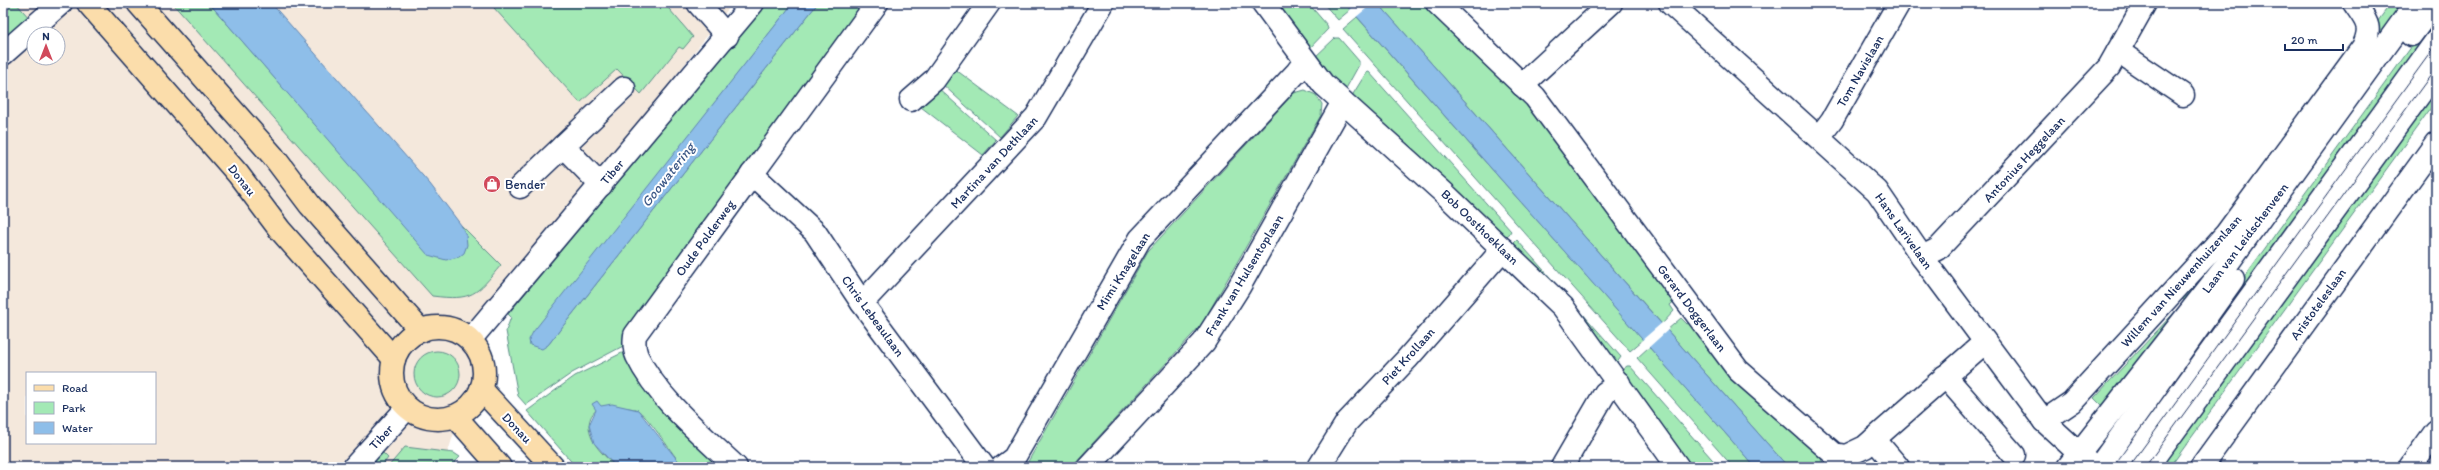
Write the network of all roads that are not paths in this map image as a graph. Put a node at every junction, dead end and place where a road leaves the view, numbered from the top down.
1 (61, 3) edge
2 (88, 3) edge
3 (138, 3) edge
4 (698, 3) edge
5 (754, 3) edge
6 (877, 3) edge
7 (989, 3) edge
8 (1103, 3) edge
9 (1263, 3) edge
10 (1437, 3) edge
11 (1611, 3) edge
12 (1670, 3) edge
13 (1900, 3) edge
14 (2145, 3) edge
15 (2354, 3) edge
16 (2416, 3) edge
17 (2435, 3) edge
18 (727, 36) junction
19 (2436, 41) edge
20 (2118, 51) junction
21 (3, 54) edge
22 (1305, 61) junction
23 (2436, 72) edge
24 (1522, 85) junction
25 (624, 88) dead end
26 (2183, 95) dead end
27 (911, 100) dead end
28 (1343, 102) junction
29 (1819, 137) junction
30 (2436, 143) edge
31 (563, 146) junction
32 (752, 174) junction
33 (601, 186) junction
34 (520, 187) dead end
35 (1503, 249) junction
36 (1922, 257) junction
37 (862, 303) junction
38 (421, 331) junction
39 (470, 340) junction
40 (1985, 342) junction
41 (394, 359) junction
42 (1945, 376) junction
43 (1619, 383) junction
44 (481, 389) junction
45 (407, 408) junction
46 (455, 416) junction
47 (2044, 421) junction
48 (2436, 431) edge
49 (1874, 439) junction
50 (2014, 455) dead end
51 (2073, 460) edge
52 (354, 467) edge
53 (500, 467) edge
54 (553, 467) edge
55 (736, 467) edge
56 (984, 467) edge
57 (1002, 467) edge
58 (1088, 467) edge
59 (1319, 467) edge
60 (1562, 467) edge
61 (1678, 467) edge
62 (1898, 467) edge
63 (2094, 467) edge
64 (2099, 467) edge
65 (2127, 467) edge
66 (2148, 467) edge
67 (2201, 467) edge
68 (2410, 467) edge

1 - 21 street
2 - 41 main road, Donau
3 - 38 main road
4 - 18 street
5 - 18 street, Tiber
6 - 32 street, Oude Polderweg
7 - 27 street
8 - 37 street, Martina van Dethlaan
9 - 22 street, Bob Oosthoeklaan
10 - 24 street, Gerard Doggerlaan
11 - 24 street
12 - 29 street, Hans Larivelaan
13 - 29 street, Tom Navislaan
14 - 20 street, Antonius Heggelaan
15 - 47 street, Willem van Nieuwenhuizenlaan
16 - 51 street, Laan van Leidschenveen
17 - 64 street, Laan van Leidschenveen
18 - 33 street, Tiber
19 - 65 street
20 - 26 street
20 - 36 street, Antonius Heggelaan
22 - 28 street, Bob Oosthoeklaan
22 - 57 street, Mimi Knagelaan
23 - 66 street
24 - 49 street, Gerard Doggerlaan
25 - 31 street
28 - 35 street, Bob Oosthoeklaan
28 - 58 street, Frank van Hulsentoplaan
29 - 36 street, Hans Larivelaan
30 - 67 street, Aristoteleslaan
31 - 33 street
31 - 34 street
32 - 37 street, Chris Lebeaulaan
32 - 55 street, Oude Polderweg
33 - 39 street, Tiber
35 - 43 street, Bob Oosthoeklaan
35 - 59 street, Piet Krollaan
36 - 40 street, Hans Larivelaan
37 - 56 street, Chris Lebeaulaan
38 - 39 main road
38 - 41 main road
39 - 44 main road
40 - 42 street, Gerard Doggerlaan
40 - 47 street, Hans Larivelaan
41 - 45 main road
42 - 49 street, Gerard Doggerlaan
42 - 50 street
43 - 60 street
43 - 61 street, Bob Oosthoeklaan
44 - 46 main road
44 - 54 main road, Donau
45 - 46 main road
45 - 52 street, Tiber
46 - 53 main road
47 - 51 street, Hans Larivelaan
48 - 68 street
49 - 62 street
51 - 63 street, Hans Larivelaan

